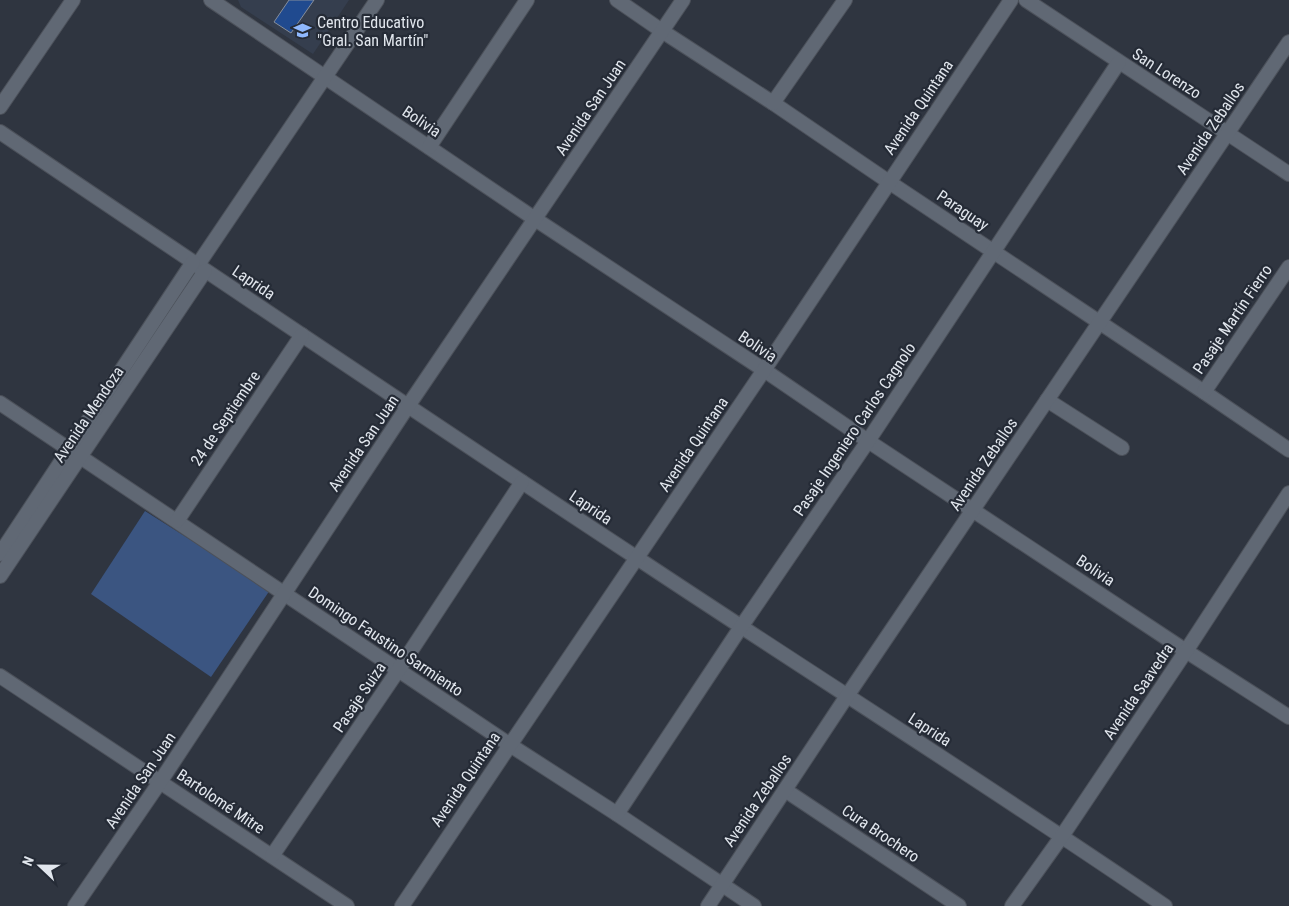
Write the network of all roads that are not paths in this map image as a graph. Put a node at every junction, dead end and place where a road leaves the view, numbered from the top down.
1 (73, 0) edge
2 (376, 0) edge
3 (526, 0) edge
4 (617, 0) edge
5 (683, 0) edge
6 (845, 0) edge
7 (1011, 0) edge
8 (1026, 0) edge
9 (220, 2) edge
10 (662, 31) junction
11 (1289, 42) edge
12 (1120, 62) junction
13 (325, 77) junction
14 (773, 103) junction
15 (0, 107) edge
16 (0, 132) edge
17 (1227, 133) junction
18 (429, 147) junction
19 (1289, 174) edge
20 (889, 182) junction
21 (536, 219) junction
22 (994, 252) junction
23 (198, 266) junction
24 (1289, 267) edge
25 (1100, 322) junction
26 (302, 335) junction
27 (764, 370) junction
28 (1204, 392) junction
29 (1047, 400) junction
30 (0, 403) edge
31 (408, 406) junction
32 (868, 441) junction
33 (1122, 448) dead end
34 (1289, 450) edge
35 (75, 453) junction
36 (522, 482) junction
37 (1289, 493) edge
38 (973, 510) junction
39 (177, 521) junction
40 (0, 554) edge
41 (636, 558) junction
42 (0, 576) edge
43 (284, 594) junction
44 (742, 627) junction
45 (1186, 651) junction
46 (399, 669) junction
47 (0, 676) edge
48 (848, 696) junction
49 (1289, 717) edge
50 (510, 744) junction
51 (160, 782) junction
52 (785, 790) junction
53 (616, 814) junction
54 (1062, 836) junction
55 (272, 856) junction
56 (722, 885) junction
57 (75, 906) edge
58 (347, 906) edge
59 (402, 906) edge
60 (708, 906) edge
61 (754, 906) edge
62 (959, 906) edge
63 (1012, 906) edge
64 (1165, 906) edge

1 - 15 street
2 - 13 street, Avenida Mendoza
3 - 18 street
4 - 10 street, Paraguay
5 - 10 street, Avenida San Juan
6 - 14 street
7 - 20 street, Avenida Quintana
8 - 12 street, San Lorenzo
9 - 13 street, Bolivia
10 - 14 street, Paraguay
10 - 21 street, Avenida San Juan
11 - 17 street, Avenida Zeballos
12 - 17 street, San Lorenzo
12 - 22 street, Pasaje Ingeniero Carlos Cagnolo
13 - 18 street, Bolivia
13 - 23 street, Avenida Mendoza
14 - 20 street, Paraguay
16 - 23 street, Laprida
17 - 19 street, San Lorenzo
17 - 25 street, Avenida Zeballos
18 - 21 street, Bolivia
20 - 22 street, Paraguay
20 - 27 street, Avenida Quintana
21 - 27 street, Bolivia
21 - 31 street, Avenida San Juan
22 - 25 street, Paraguay
22 - 32 street, Pasaje Ingeniero Carlos Cagnolo
23 - 26 street, Laprida
23 - 35 street, Avenida Mendoza
24 - 28 street, Pasaje Martín Fierro
25 - 28 street, Paraguay
25 - 29 street, Avenida Zeballos
26 - 31 street, Laprida
26 - 39 street, 24 de Septiembre
27 - 32 street, Bolivia
27 - 41 street, Avenida Quintana
28 - 34 street, Paraguay
29 - 33 street
29 - 38 street, Avenida Zeballos
30 - 35 street, Domingo Faustino Sarmiento
31 - 36 street, Laprida
31 - 43 street, Avenida San Juan
32 - 38 street, Bolivia
32 - 44 street, Pasaje Ingeniero Carlos Cagnolo
35 - 39 street, Domingo Faustino Sarmiento
35 - 40 street, Avenida Mendoza
35 - 42 street, Avenida Mendoza
36 - 41 street, Laprida
36 - 46 street, Pasaje Suiza
37 - 45 street, Avenida Saavedra
38 - 45 street, Bolivia
38 - 48 street, Avenida Zeballos
39 - 43 street, Domingo Faustino Sarmiento
41 - 44 street, Laprida
41 - 50 street, Avenida Quintana
43 - 46 street, Domingo Faustino Sarmiento
43 - 51 street, Avenida San Juan
44 - 48 street, Laprida
44 - 53 street, Pasaje Ingeniero Carlos Cagnolo
45 - 49 street, Bolivia
45 - 54 street, Avenida Saavedra
46 - 50 street, Domingo Faustino Sarmiento
46 - 55 street, Pasaje Suiza
47 - 51 street, Bartolomé Mitre
48 - 52 street, Avenida Zeballos
48 - 54 street, Laprida
50 - 53 street, Domingo Faustino Sarmiento
50 - 59 street, Avenida Quintana
51 - 55 street, Bartolomé Mitre
51 - 57 street, Avenida San Juan
52 - 56 street, Avenida Zeballos
52 - 62 street, Cura Brochero
53 - 56 street, Domingo Faustino Sarmiento
54 - 63 street, Avenida Saavedra
54 - 64 street, Laprida
55 - 58 street, Bartolomé Mitre
56 - 60 street, Avenida Zeballos
56 - 61 street, Domingo Faustino Sarmiento

